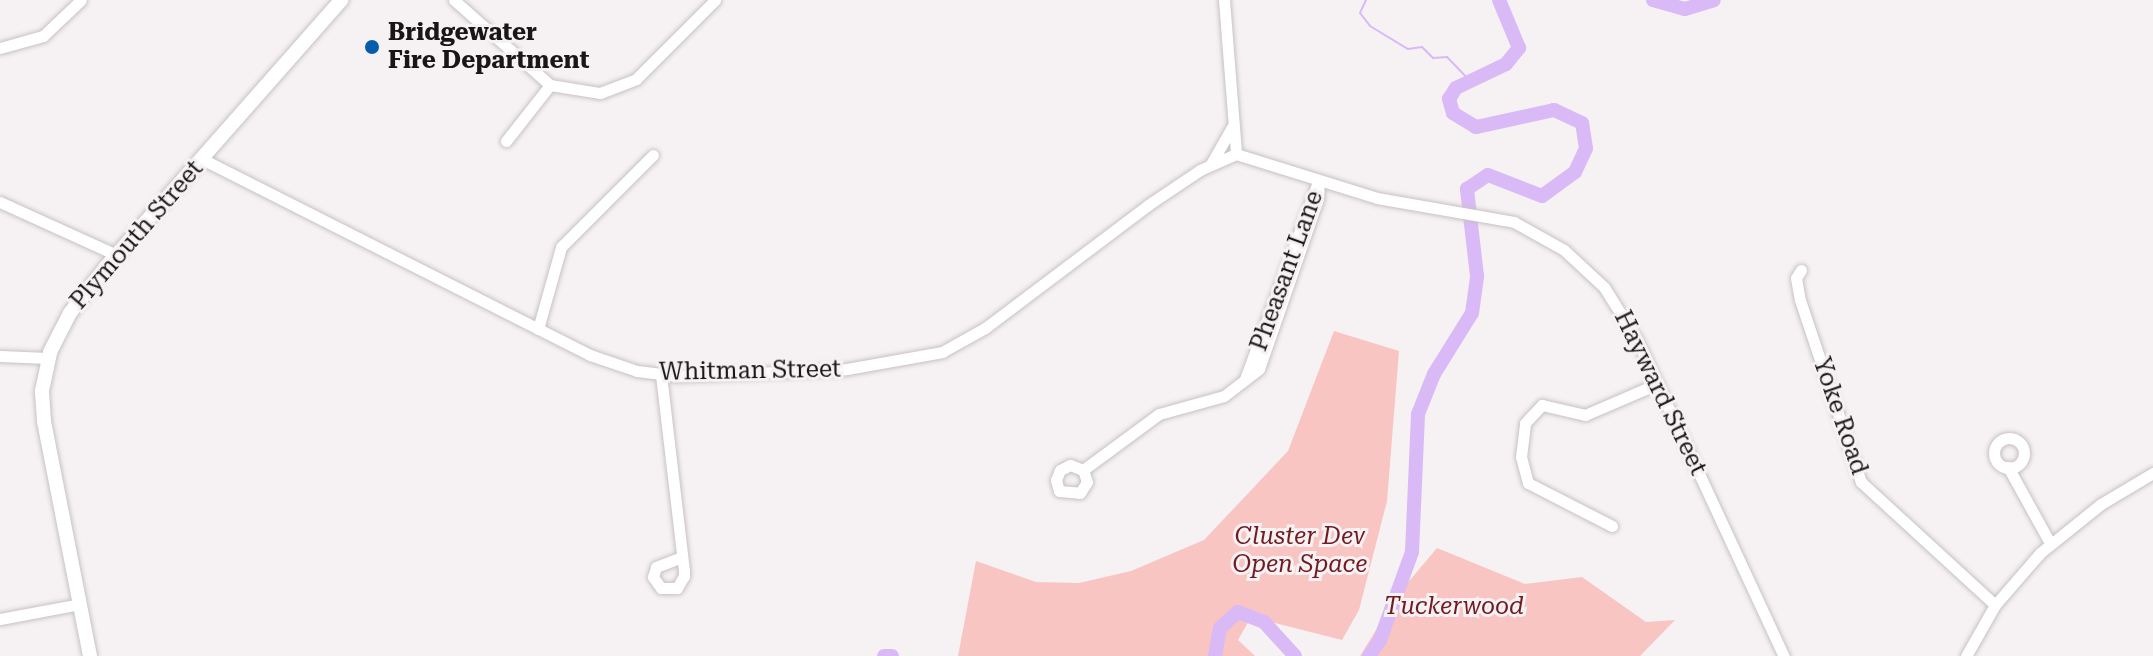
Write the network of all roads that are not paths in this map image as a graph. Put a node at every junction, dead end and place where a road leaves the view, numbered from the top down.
1 (81, 0) edge
2 (341, 0) edge
3 (454, 0) edge
4 (715, 0) edge
5 (1224, 0) edge
6 (0, 48) edge
7 (550, 85) junction
8 (1233, 126) junction
9 (506, 141) dead end
10 (1236, 154) junction
11 (653, 155) dead end
12 (202, 159) junction
13 (1211, 164) junction
14 (1319, 181) junction
15 (0, 202) edge
16 (117, 255) junction
17 (1801, 270) dead end
18 (538, 329) junction
19 (0, 356) edge
20 (48, 358) junction
21 (661, 375) junction
22 (1657, 384) junction
23 (2008, 467) dead end
24 (1083, 470) dead end
25 (2153, 473) edge
26 (1612, 526) dead end
27 (2050, 543) junction
28 (682, 557) dead end
29 (80, 604) junction
30 (1995, 605) junction
31 (0, 619) edge
32 (90, 656) edge
33 (1784, 656) edge
34 (1966, 656) edge

1 - 6 street
2 - 12 main road, Plymouth Street
3 - 7 street
4 - 7 street
5 - 8 street
7 - 9 street
8 - 10 street
8 - 13 street
10 - 13 street, Whitman Street
10 - 14 street, Hayward Street
11 - 18 street
12 - 16 main road, Plymouth Street
12 - 18 street, Whitman Street
13 - 21 street, Whitman Street
14 - 22 street, Hayward Street
14 - 24 street, Pheasant Lane
15 - 16 street
16 - 20 main road, Plymouth Street
17 - 30 street, Yoke Road
18 - 21 street, Whitman Street
19 - 20 street
20 - 29 main road, Plymouth Street
21 - 28 street
22 - 26 street
22 - 33 street, Hayward Street
23 - 27 street
25 - 27 street
27 - 30 street
29 - 31 street
29 - 32 main road, Plymouth Street
30 - 34 street

